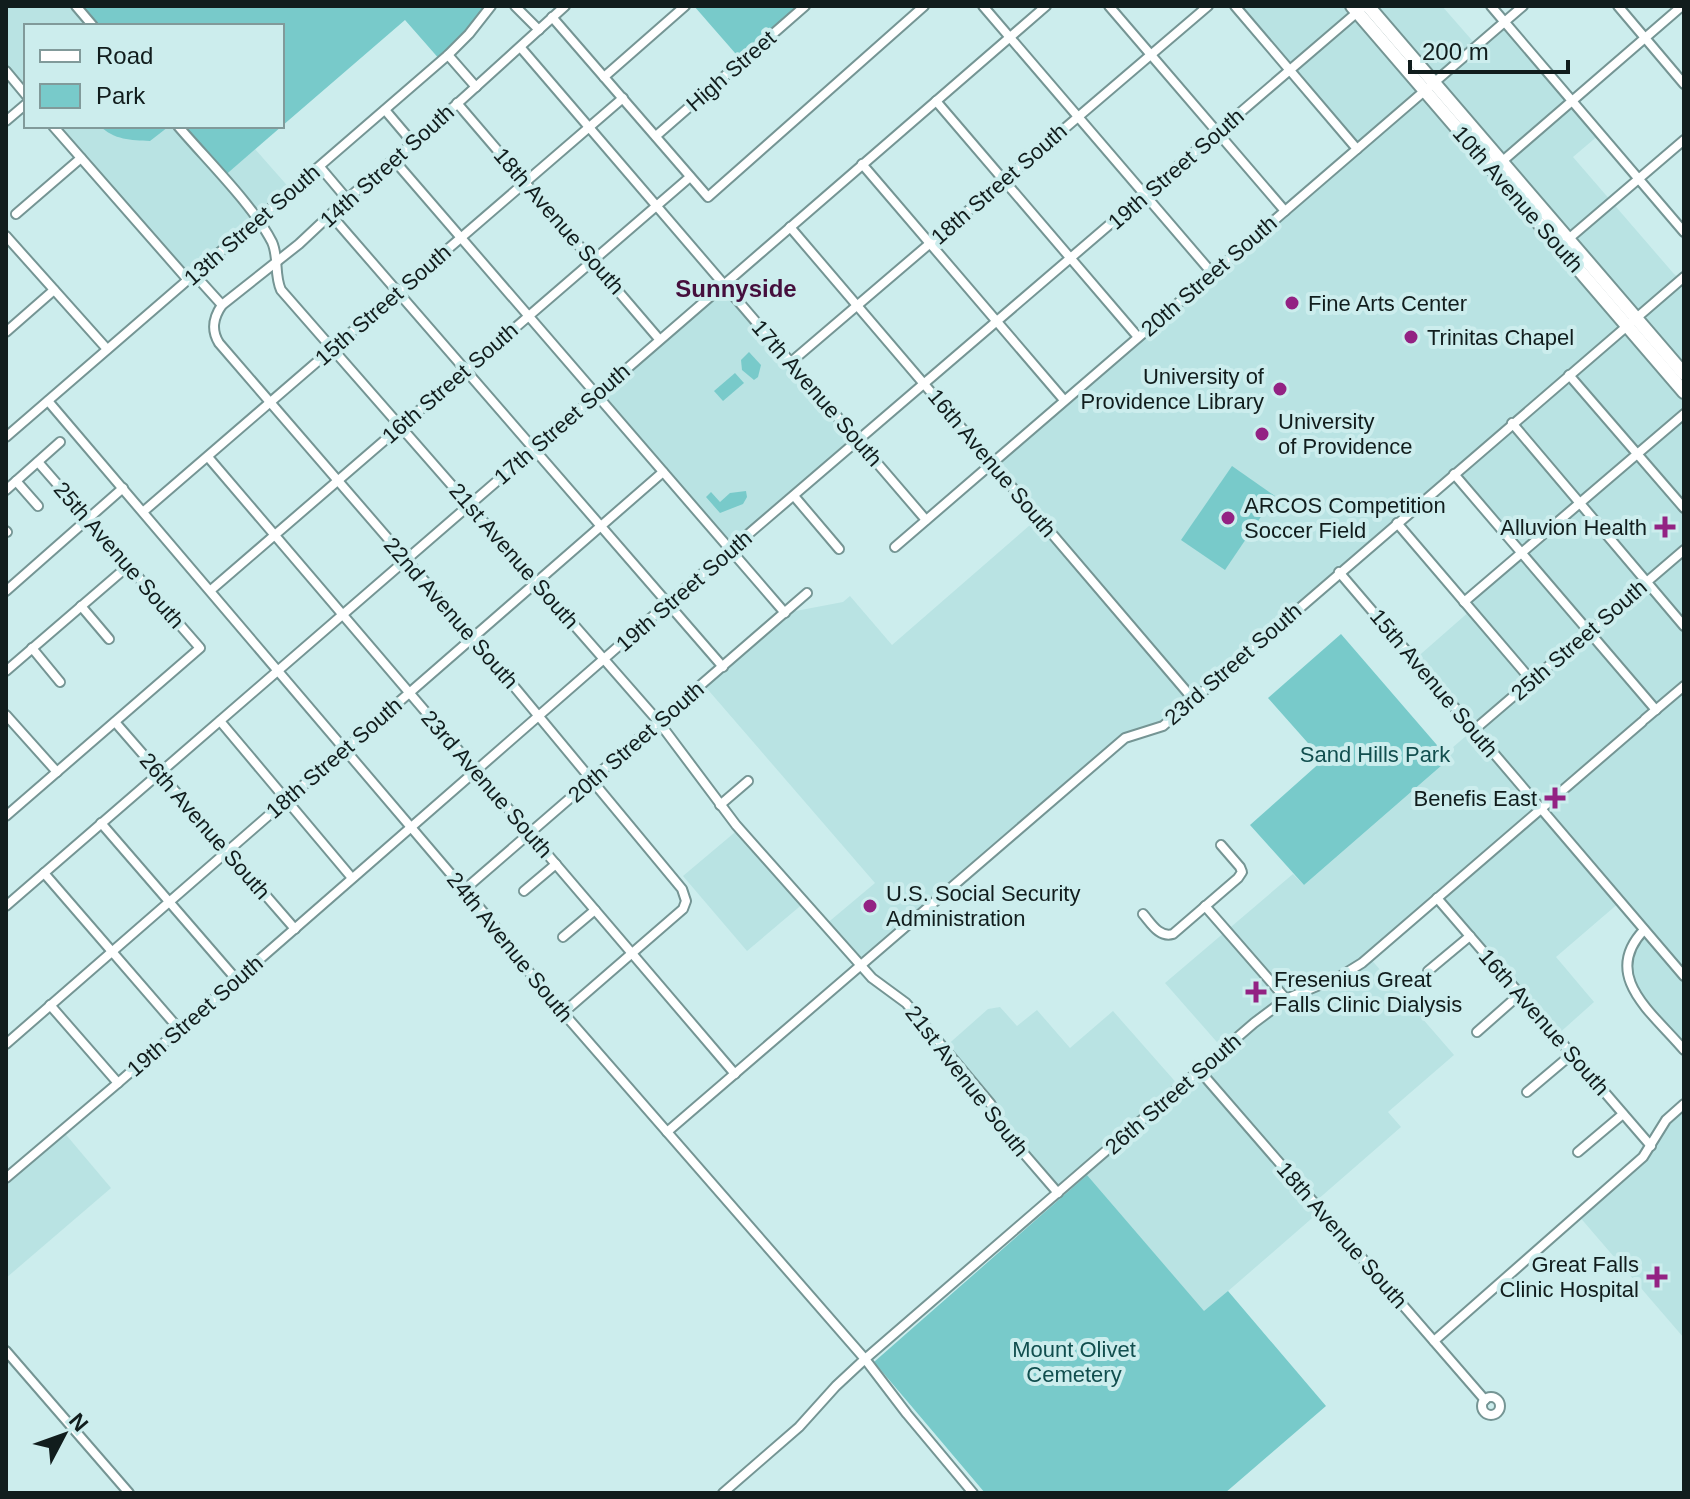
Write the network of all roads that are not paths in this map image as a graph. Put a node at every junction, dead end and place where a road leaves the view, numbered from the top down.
1 (76, 6) edge
2 (491, 6) edge
3 (515, 6) edge
4 (565, 6) edge
5 (685, 6) edge
6 (805, 6) edge
7 (924, 6) edge
8 (983, 6) edge
9 (1046, 6) edge
10 (1109, 6) edge
11 (1208, 6) edge
12 (1235, 6) edge
13 (1491, 6) edge
14 (1523, 6) edge
15 (1618, 6) edge
16 (1682, 6) edge
17 (1361, 8) edge
18 (552, 17) junction
19 (1505, 22) junction
20 (91, 24) edge
21 (539, 30) junction
22 (1010, 37) junction
23 (1645, 37) junction
24 (521, 48) junction
25 (448, 55) junction
26 (1150, 55) junction
27 (1290, 70) junction
28 (6, 71) edge
29 (604, 77) junction
30 (1684, 84) edge
31 (476, 87) junction
32 (1429, 87) junction
33 (24, 93) edge
34 (623, 98) junction
35 (936, 101) junction
36 (1571, 101) junction
37 (457, 103) junction
38 (24, 106) edge
39 (385, 110) junction
40 (1077, 116) junction
41 (6, 121) edge
42 (588, 127) junction
43 (55, 128) edge
44 (180, 128) edge
45 (1217, 133) junction
46 (656, 136) junction
47 (1684, 140) edge
48 (413, 143) junction
49 (1357, 149) junction
50 (81, 158) junction
51 (393, 159) junction
52 (862, 164) junction
53 (320, 167) junction
54 (1496, 167) junction
55 (690, 177) junction
56 (1639, 179) junction
57 (1003, 180) junction
58 (525, 182) junction
59 (1144, 195) junction
60 (347, 199) junction
61 (656, 206) junction
62 (1285, 211) junction
63 (16, 214) dead end
64 (331, 215) junction
65 (258, 220) junction
66 (790, 227) junction
67 (1684, 232) edge
68 (6, 236) edge
69 (461, 237) junction
70 (930, 243) junction
71 (1564, 244) junction
72 (1071, 258) junction
73 (593, 260) junction
74 (276, 261) junction
75 (1212, 273) junction
76 (191, 277) junction
77 (1684, 277) edge
78 (723, 284) junction
79 (54, 290) junction
80 (398, 292) junction
81 (222, 305) junction
82 (857, 305) junction
83 (528, 315) junction
84 (997, 321) junction
85 (1632, 322) junction
86 (213, 326) joint
87 (6, 332) edge
88 (1138, 337) junction
89 (659, 339) junction
90 (332, 348) junction
91 (107, 349) junction
92 (791, 362) junction
93 (465, 370) junction
94 (1684, 374) edge
95 (1569, 375) junction
96 (924, 384) junction
97 (1684, 392) edge
98 (596, 394) junction
99 (1064, 400) junction
100 (48, 401) junction
101 (271, 402) junction
102 (1684, 414) edge
103 (1512, 423) junction
104 (401, 426) junction
105 (6, 437) edge
106 (858, 441) junction
107 (60, 442) dead end
108 (532, 449) junction
109 (1637, 453) junction
110 (208, 457) junction
111 (38, 462) junction
112 (991, 462) junction
113 (663, 472) junction
114 (1454, 474) junction
115 (16, 481) junction
116 (338, 481) junction
117 (123, 488) junction
118 (6, 490) edge
119 (794, 496) junction
120 (1580, 503) junction
121 (470, 504) junction
122 (38, 506) dead end
123 (1684, 508) edge
124 (144, 511) junction
125 (88, 519) junction
126 (926, 520) junction
127 (1397, 523) junction
128 (600, 526) junction
129 (275, 535) junction
130 (895, 547) dead end
131 (839, 549) dead end
132 (730, 550) junction
133 (1684, 550) edge
134 (1521, 553) junction
135 (405, 560) junction
136 (128, 566) junction
137 (1339, 572) junction
138 (538, 581) junction
139 (1646, 582) junction
140 (211, 590) junction
141 (6, 591) edge
142 (807, 593) dead end
143 (1464, 602) junction
144 (668, 603) junction
145 (81, 606) junction
146 (785, 613) junction
147 (341, 614) junction
148 (1684, 626) edge
149 (1589, 632) junction
150 (473, 637) junction
151 (109, 639) dead end
152 (32, 648) junction
153 (603, 660) junction
154 (723, 667) junction
155 (278, 669) junction
156 (6, 671) edge
157 (1532, 681) junction
158 (60, 682) dead end
159 (1684, 686) edge
160 (409, 694) junction
161 (1193, 699) junction
162 (1656, 710) junction
163 (6, 715) edge
164 (540, 716) junction
165 (220, 721) junction
166 (658, 721) junction
167 (115, 722) junction
168 (1474, 730) junction
169 (345, 749) junction
170 (57, 772) junction
171 (477, 772) junction
172 (159, 773) junction
173 (593, 779) junction
174 (748, 781) dead end
175 (287, 799) junction
176 (720, 805) junction
177 (1541, 809) junction
178 (7, 813) edge
179 (101, 823) junction
180 (412, 827) junction
181 (530, 834) junction
182 (1221, 845) dead end
183 (227, 851) junction
184 (556, 864) junction
185 (44, 873) junction
186 (352, 878) junction
187 (464, 890) junction
188 (524, 891) dead end
189 (1437, 898) junction
190 (169, 902) junction
191 (6, 906) edge
192 (1205, 906) junction
193 (595, 910) junction
194 (1143, 914) dead end
195 (295, 929) junction
196 (1644, 930) junction
197 (1470, 936) junction
198 (563, 937) dead end
199 (111, 953) junction
200 (632, 954) junction
201 (1684, 960) edge
202 (860, 965) junction
203 (1676, 967) junction
204 (1428, 971) dead end
205 (1684, 976) edge
206 (236, 979) junction
207 (1520, 994) junction
208 (1286, 999) junction
209 (50, 1005) junction
210 (563, 1013) junction
211 (179, 1029) junction
212 (1477, 1032) dead end
213 (6, 1044) edge
214 (1684, 1050) edge
215 (1572, 1054) junction
216 (1199, 1070) junction
217 (735, 1074) junction
218 (118, 1083) junction
219 (1527, 1092) dead end
220 (1684, 1104) edge
221 (1623, 1114) junction
222 (667, 1132) junction
223 (1651, 1146) junction
224 (1578, 1152) dead end
225 (6, 1178) edge
226 (1058, 1193) junction
227 (1434, 1341) junction
228 (6, 1351) edge
229 (865, 1359) junction
230 (1485, 1400) dead end
231 (129, 1493) edge
232 (723, 1493) edge
233 (973, 1493) edge

1 - 20 street
2 - 25 street, 13th Street South
3 - 21 street
4 - 18 street, 14th Street South
5 - 29 street
6 - 46 street, High Street
7 - 55 street
8 - 22 street
9 - 22 street, 17th Street South
10 - 26 street
11 - 26 street, 18th Street South
12 - 27 street
13 - 19 street
14 - 19 street, 20th Street South
15 - 23 street
16 - 23 street
17 - 27 street, 19th Street South
17 - 32 highway, 10th Avenue South
18 - 21 street, 14th Street South
18 - 29 street
19 - 32 street, 20th Street South
19 - 36 street
21 - 24 street, 14th Street South
22 - 35 street, 17th Street South
22 - 40 street
23 - 30 street
23 - 36 street
24 - 31 street, 14th Street South
24 - 42 street, 17th Avenue South
25 - 31 street
25 - 39 street, 13th Street South
26 - 40 street, 18th Street South
26 - 45 street
27 - 45 street, 19th Street South
27 - 49 street
28 - 33 street
29 - 34 street
31 - 37 street, 14th Street South
32 - 49 street, 20th Street South
32 - 54 highway, 10th Avenue South
34 - 42 street, 15th Street South
34 - 46 street
35 - 52 street, 17th Street South
35 - 57 street
36 - 54 street
36 - 56 street
37 - 48 street, 14th Street South
37 - 58 street, 18th Avenue South
38 - 41 street
39 - 48 street
39 - 53 street, 13th Street South
40 - 57 street, 18th Street South
40 - 59 street
42 - 58 street, 15th Street South
42 - 61 street, 17th Avenue South
43 - 50 street
44 - 65 street, 21st Avenue South
45 - 59 street, 19th Street South
45 - 62 street
46 - 55 street
47 - 56 street
48 - 51 street, 14th Street South
49 - 62 street, 20th Street South
50 - 63 street
50 - 76 street
51 - 60 street, 14th Street South
51 - 69 street
52 - 66 street, 17th Street South
52 - 70 street
53 - 60 street
53 - 65 street, 13th Street South
54 - 71 highway, 10th Avenue South
55 - 61 street, 16th Street South
56 - 67 street
56 - 71 street
57 - 70 street, 18th Street South
57 - 72 street
58 - 69 street, 15th Street South
58 - 73 street, 18th Avenue South
59 - 72 street, 19th Street South
59 - 75 street
60 - 64 street, 14th Street South
61 - 73 street, 16th Street South
61 - 78 street, 17th Avenue South
62 - 75 street, 20th Street South
64 - 74 street, 14th Street South
64 - 80 street
65 - 74 street, 21st Avenue South
65 - 76 street, 13th Street South
66 - 78 street, 17th Street South
66 - 82 street, 16th Avenue South
68 - 79 street
69 - 80 street, 15th Street South
69 - 83 street
70 - 82 street, 18th Street South
70 - 84 street
71 - 85 highway, 10th Avenue South
72 - 84 street, 19th Street South
72 - 88 street
73 - 83 street, 16th Street South
73 - 89 street, 18th Avenue South
74 - 81 street, 14th Street South
74 - 90 street, 21st Avenue South
75 - 88 street, 20th Street South
76 - 81 street
76 - 91 street, 13th Street South
77 - 85 street, 23rd Street South
78 - 89 street, 17th Street South
78 - 92 street, 17th Avenue South
79 - 87 street
79 - 91 street
80 - 90 street, 15th Street South
80 - 93 street
81 - 86 street, 14th Street South
82 - 92 street, 18th Street South
82 - 96 street, 16th Avenue South
83 - 93 street, 16th Street South
83 - 98 street
84 - 96 street, 19th Street South
84 - 99 street
85 - 94 highway, 10th Avenue South
85 - 95 street, 23rd Street South
85 - 97 highway, 10th Avenue South
86 - 101 street, 22nd Avenue South
88 - 99 street, 20th Street South
89 - 98 street, 17th Street South
90 - 101 street, 15th Street South
90 - 104 street, 21st Avenue South
91 - 100 street, 13th Street South
92 - 106 street, 17th Avenue South
93 - 104 street, 16th Street South
93 - 108 street
95 - 103 street, 23rd Street South
95 - 109 street
96 - 106 street, 19th Street South
96 - 112 street, 16th Avenue South
98 - 108 street, 17th Street South
98 - 113 street
99 - 112 street, 20th Street South
100 - 105 street, 13th Street South
100 - 117 street, 24th Avenue South
101 - 110 street, 15th Street South
101 - 116 street, 22nd Avenue South
102 - 109 street
103 - 114 street, 23rd Street South
103 - 120 street
104 - 116 street, 16th Street South
104 - 121 street, 21st Avenue South
106 - 119 street, 19th Street South
106 - 126 street, 17th Avenue South
107 - 111 street
108 - 121 street, 17th Street South
108 - 128 street
109 - 120 street
109 - 123 street
110 - 124 street, 15th Street South
110 - 129 street, 23rd Avenue South
111 - 115 street
111 - 125 street, 25th Avenue South
112 - 126 street, 20th Street South
112 - 161 street, 16th Avenue South
113 - 128 street, 18th Street South
113 - 132 street
114 - 127 street, 23rd Street South
114 - 134 street
115 - 118 street
115 - 122 street
116 - 129 street, 16th Street South
116 - 135 street, 22nd Avenue South
117 - 124 street, 24th Avenue South
117 - 125 street
119 - 131 street
119 - 132 street, 19th Street South
120 - 134 street
120 - 139 street
121 - 135 street, 17th Street South
121 - 138 street, 21st Avenue South
124 - 140 street, 24th Avenue South
125 - 136 street, 25th Avenue South
125 - 141 street
126 - 130 street, 20th Street South
127 - 137 street, 23rd Street South
127 - 143 street
128 - 138 street, 18th Street South
128 - 144 street
129 - 140 street, 16th Street South
129 - 147 street, 23rd Avenue South
132 - 144 street, 19th Street South
132 - 146 street
133 - 139 street, 25th Street South
134 - 143 street
134 - 149 street
135 - 147 street, 17th Street South
135 - 150 street, 22nd Avenue South
136 - 145 street
136 - 167 street, 25th Avenue South
137 - 161 street, 23rd Street South
137 - 168 street, 15th Avenue South
138 - 150 street, 18th Street South
138 - 153 street, 21st Avenue South
139 - 148 street
139 - 149 street, 25th Street South
140 - 155 street, 24th Avenue South
142 - 146 street, 20th Street South
143 - 157 street
144 - 153 street, 19th Street South
144 - 154 street
145 - 151 street
145 - 152 street
146 - 154 street, 20th Street South
147 - 155 street, 17th Street South
147 - 160 street, 23rd Avenue South
149 - 157 street, 25th Street South
149 - 162 street
150 - 160 street, 18th Street South
150 - 164 street, 22nd Avenue South
152 - 156 street
152 - 158 street
153 - 164 street, 19th Street South
153 - 166 street, 21st Avenue South
154 - 166 street, 20th Street South
155 - 165 street, 17th Street South
155 - 169 street, 24th Avenue South
157 - 168 street, 25th Street South
159 - 162 street, 26th Street South
160 - 169 street, 18th Street South
160 - 171 street, 23rd Avenue South
161 - 202 street, 23rd Street South
162 - 177 street, 26th Street South
163 - 170 street
164 - 171 street, 19th Street South
164 - 173 street, 22nd Avenue South
165 - 172 street, 17th Street South
165 - 175 street
166 - 173 street, 20th Street South
166 - 176 street, 21st Avenue South
167 - 170 street
167 - 172 street, 26th Avenue South
168 - 177 street, 15th Avenue South
169 - 175 street, 18th Street South
169 - 180 street, 24th Avenue South
170 - 178 street
171 - 180 street, 19th Street South
171 - 181 street, 23rd Avenue South
172 - 179 street, 17th Street South
172 - 183 street, 26th Avenue South
173 - 181 street, 20th Street South
173 - 200 street, 22nd Avenue South
174 - 176 street
175 - 183 street, 18th Street South
175 - 186 street
176 - 202 street, 21st Avenue South
177 - 189 street, 26th Street South
177 - 196 street, 15th Avenue South
179 - 185 street, 17th Street South
179 - 190 street
180 - 186 street, 19th Street South
180 - 187 street, 24th Avenue South
181 - 184 street, 23rd Avenue South
181 - 187 street, 20th Street South
182 - 192 street
183 - 190 street, 18th Street South
183 - 195 street, 26th Avenue South
184 - 188 street
184 - 193 street, 23rd Avenue South
185 - 191 street, 17th Street South
185 - 199 street
186 - 195 street, 19th Street South
187 - 210 street, 24th Avenue South
189 - 197 street, 16th Avenue South
189 - 208 street, 26th Street South
190 - 199 street, 18th Street South
190 - 206 street
192 - 194 street
192 - 208 street
193 - 198 street
193 - 200 street, 23rd Avenue South
195 - 206 street, 19th Street South
196 - 203 street, 15th Avenue South
196 - 214 street
197 - 204 street
197 - 207 street, 16th Avenue South
199 - 209 street, 18th Street South
199 - 211 street
200 - 210 street
200 - 217 street, 23rd Avenue South
201 - 203 street
202 - 217 street, 23rd Street South
202 - 226 street, 21st Avenue South
203 - 205 street, 15th Avenue South
206 - 211 street, 19th Street South
207 - 212 street
207 - 215 street, 16th Avenue South
208 - 216 street, 26th Street South
209 - 213 street, 18th Street South
209 - 218 street
210 - 222 street, 24th Avenue South
211 - 218 street, 19th Street South
215 - 219 street
215 - 221 street, 16th Avenue South
216 - 226 street, 26th Street South
216 - 227 street, 18th Avenue South
217 - 222 street, 23rd Street South
218 - 225 street, 19th Street South
220 - 223 street
221 - 223 street, 16th Avenue South
221 - 224 street
222 - 229 street, 24th Avenue South
223 - 227 street
226 - 229 street, 26th Street South
227 - 230 street, 18th Avenue South
228 - 231 street
229 - 232 street, 26th Street South
229 - 233 street, 24th Avenue South

